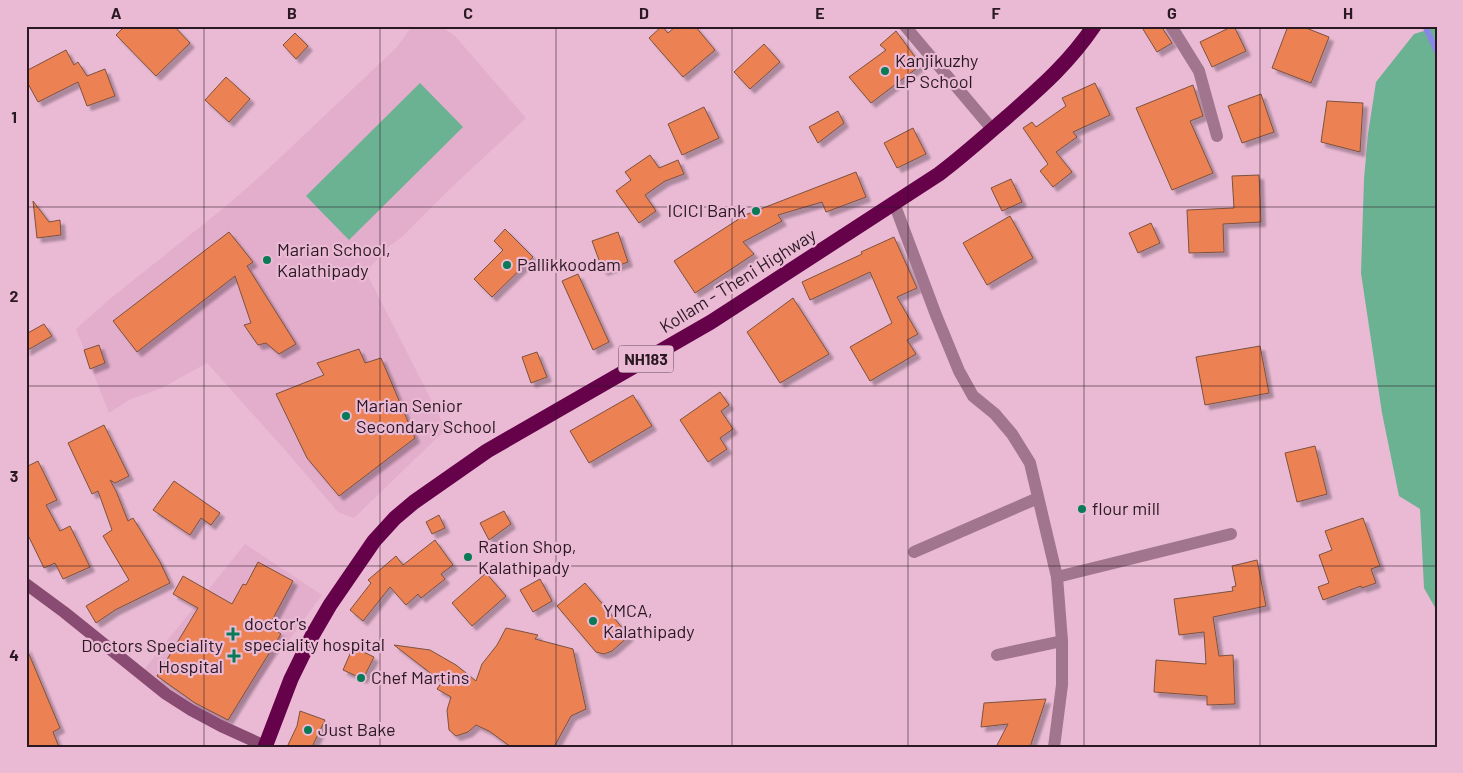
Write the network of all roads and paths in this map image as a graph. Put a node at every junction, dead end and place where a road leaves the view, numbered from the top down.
1 (905, 26) edge
2 (1094, 26) edge
3 (1172, 26) edge
4 (992, 130) junction
5 (1217, 136) dead end
6 (894, 203) junction
7 (1038, 498) junction
8 (1231, 534) dead end
9 (914, 552) dead end
10 (1057, 577) junction
11 (26, 584) edge
12 (1062, 641) junction
13 (997, 655) dead end
14 (265, 746) edge
15 (1054, 747) edge

1 - 4 street
2 - 4 highway, Kollam - Theni Highway / NH183
3 - 5 street
4 - 6 highway, Kollam - Theni Highway / NH183
6 - 7 street
6 - 14 highway, Kollam - Theni Highway / NH183
7 - 9 street
7 - 10 street
8 - 10 street
10 - 12 street
11 - 14 main road
12 - 13 street
12 - 15 street

